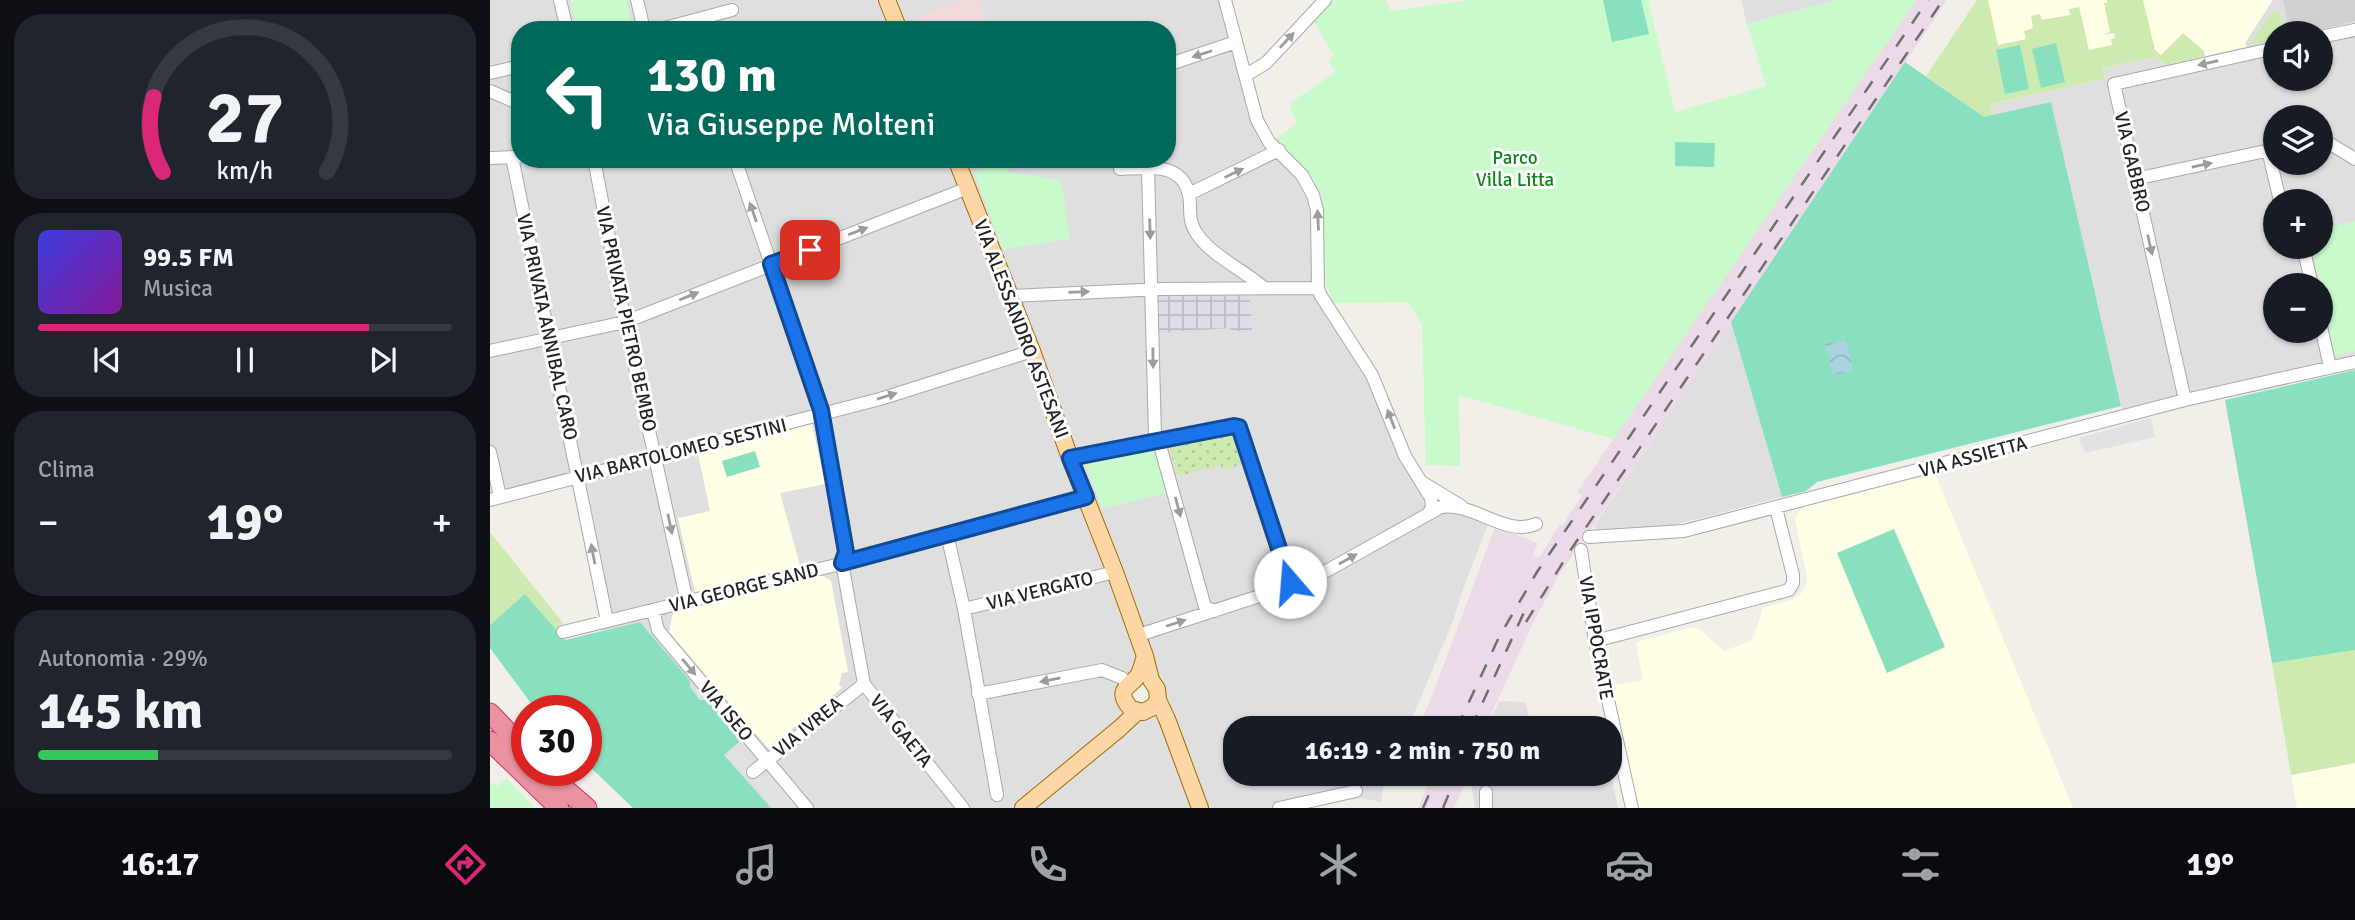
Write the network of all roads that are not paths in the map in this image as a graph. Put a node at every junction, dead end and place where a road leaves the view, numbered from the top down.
1 (560, 0) edge
2 (637, 0) edge
3 (887, 0) edge
4 (1225, 0) edge
5 (1325, 0) edge
6 (732, 10) dead end
7 (564, 21) edge
8 (642, 21) edge
9 (691, 21) edge
10 (895, 21) edge
11 (2355, 30) edge
12 (2333, 34) edge
13 (1236, 43) junction
14 (2263, 51) edge
15 (1176, 62) edge
16 (511, 68) edge
17 (490, 74) edge
18 (1246, 75) junction
19 (490, 91) edge
20 (511, 100) edge
21 (2333, 146) edge
22 (1279, 150) junction
23 (2263, 152) edge
24 (511, 157) edge
25 (490, 158) edge
26 (2355, 159) edge
27 (518, 168) edge
28 (596, 168) edge
29 (738, 168) edge
30 (960, 168) edge
31 (1148, 168) junction
32 (1121, 169) dead end
33 (2135, 179) junction
34 (968, 188) junction
35 (1189, 194) junction
36 (771, 264) junction
37 (1264, 288) junction
38 (1318, 288) junction
39 (1152, 289) junction
40 (1011, 296) junction
41 (625, 322) junction
42 (548, 340) junction
43 (2325, 343) edge
44 (490, 351) edge
45 (1032, 351) junction
46 (2355, 362) edge
47 (2330, 367) junction
48 (2185, 400) junction
49 (822, 415) junction
50 (1158, 442) junction
51 (490, 452) edge
52 (655, 457) junction
53 (1070, 458) junction
54 (578, 477) junction
55 (1419, 481) junction
56 (494, 496) edge
57 (1086, 497) junction
58 (1776, 508) junction
59 (1468, 510) junction
60 (1429, 513) junction
61 (1536, 524) dead end
62 (947, 534) junction
63 (1589, 537) dead end
64 (1581, 550) dead end
65 (842, 563) junction
66 (1115, 572) junction
67 (1286, 589) junction
68 (687, 602) junction
69 (964, 609) junction
70 (653, 610) junction
71 (1215, 611) junction
72 (607, 621) junction
73 (563, 632) dead end
74 (1139, 638) junction
75 (1595, 641) junction
76 (1138, 681) junction
77 (864, 684) junction
78 (978, 694) junction
79 (1143, 707) junction
80 (490, 713) edge
81 (511, 735) edge
82 (490, 741) edge
83 (511, 755) edge
84 (767, 760) junction
85 (753, 772) dead end
86 (547, 786) edge
87 (553, 786) edge
88 (556, 786) edge
89 (1356, 791) dead end
90 (1486, 792) dead end
91 (997, 795) dead end
92 (557, 808) edge
93 (579, 808) edge
94 (587, 808) edge
95 (807, 808) edge
96 (963, 808) edge
97 (1023, 808) edge
98 (1200, 808) edge
99 (1279, 808) edge
100 (1486, 808) edge
101 (1632, 808) edge

1 - 7 street
2 - 8 street
3 - 10 main road
4 - 13 street
18 -> 5 street
6 - 9 street
11 - 12 street
13 -> 15 street
13 - 18 street
14 -> 33 street, VIA GABBRO
16 - 17 street
18 - 22 street
19 - 20 street
21 - 26 street
35 -> 22 street
38 -> 22 street
33 -> 23 street
24 - 25 street
27 - 42 street, VIA PRIVATA ANNIBAL CARO
28 - 41 street, VIA PRIVATA PIETRO BEMBO
36 -> 29 street, VIA GAETA
30 - 34 main road, VIA ALESSANDRO ASTESANI
31 - 32 street
31 - 35 street
31 -> 39 street
33 -> 48 street, VIA GABBRO
36 -> 34 street
34 - 40 main road, VIA ALESSANDRO ASTESANI
35 - 37 street
41 -> 36 street
36 - 49 street, VIA GAETA
37 - 38 street
37 - 39 street
55 -> 38 street
40 -> 39 street
39 -> 50 street
40 - 45 main road, VIA ALESSANDRO ASTESANI
41 - 42 street
41 - 52 street, VIA PRIVATA PIETRO BEMBO
42 - 44 street
42 - 54 street, VIA PRIVATA ANNIBAL CARO
43 - 47 street
49 -> 45 street, VIA BARTOLOMEO SESTINI
45 - 53 main road, VIA ALESSANDRO ASTESANI
46 - 47 street, VIA ASSIETTA
47 - 48 street, VIA ASSIETTA
48 - 58 street, VIA ASSIETTA
49 - 52 street, VIA BARTOLOMEO SESTINI
49 - 65 street, VIA GAETA
50 - 53 street
50 - 67 street
50 -> 71 street
51 - 56 street
52 - 54 street, VIA BARTOLOMEO SESTINI
52 -> 68 street, VIA PRIVATA PIETRO BEMBO
53 - 57 main road, VIA ALESSANDRO ASTESANI
54 - 56 street, VIA BARTOLOMEO SESTINI
72 -> 54 street, VIA PRIVATA ANNIBAL CARO
55 - 59 street
55 - 60 street
57 - 62 street, VIA GEORGE SAND
57 - 66 main road, VIA ALESSANDRO ASTESANI
58 - 63 street, VIA ASSIETTA
58 - 75 street
59 - 60 street
59 - 61 street
67 -> 60 street
62 - 65 street, VIA GEORGE SAND
62 - 69 street
64 - 75 street, VIA IPPOCRATE
65 - 68 street, VIA GEORGE SAND
65 - 77 street, VIA GAETA
66 - 69 street, VIA VERGATO
66 - 74 main road, VIA ALESSANDRO ASTESANI
67 - 71 street
68 - 70 street, VIA GEORGE SAND
69 - 78 street
70 - 72 street, VIA GEORGE SAND
70 -> 84 street, VIA ISEO
74 -> 71 street
72 - 73 street, VIA GEORGE SAND
74 - 76 main road, VIA ALESSANDRO ASTESANI
75 - 101 street, VIA IPPOCRATE
76 -> 78 street
76 - 79 main road, VIA ALESSANDRO ASTESANI
76 - 79 main road
77 - 84 street, VIA IVREA
77 - 96 street, VIA GAETA
78 - 91 street
79 - 97 main road
79 - 98 main road
80 - 81 highway
82 - 83 highway
84 - 85 street, VIA IVREA
84 - 95 street, VIA ISEO
86 - 92 highway
87 - 93 highway
88 - 94 highway
89 - 99 street
90 - 100 street

